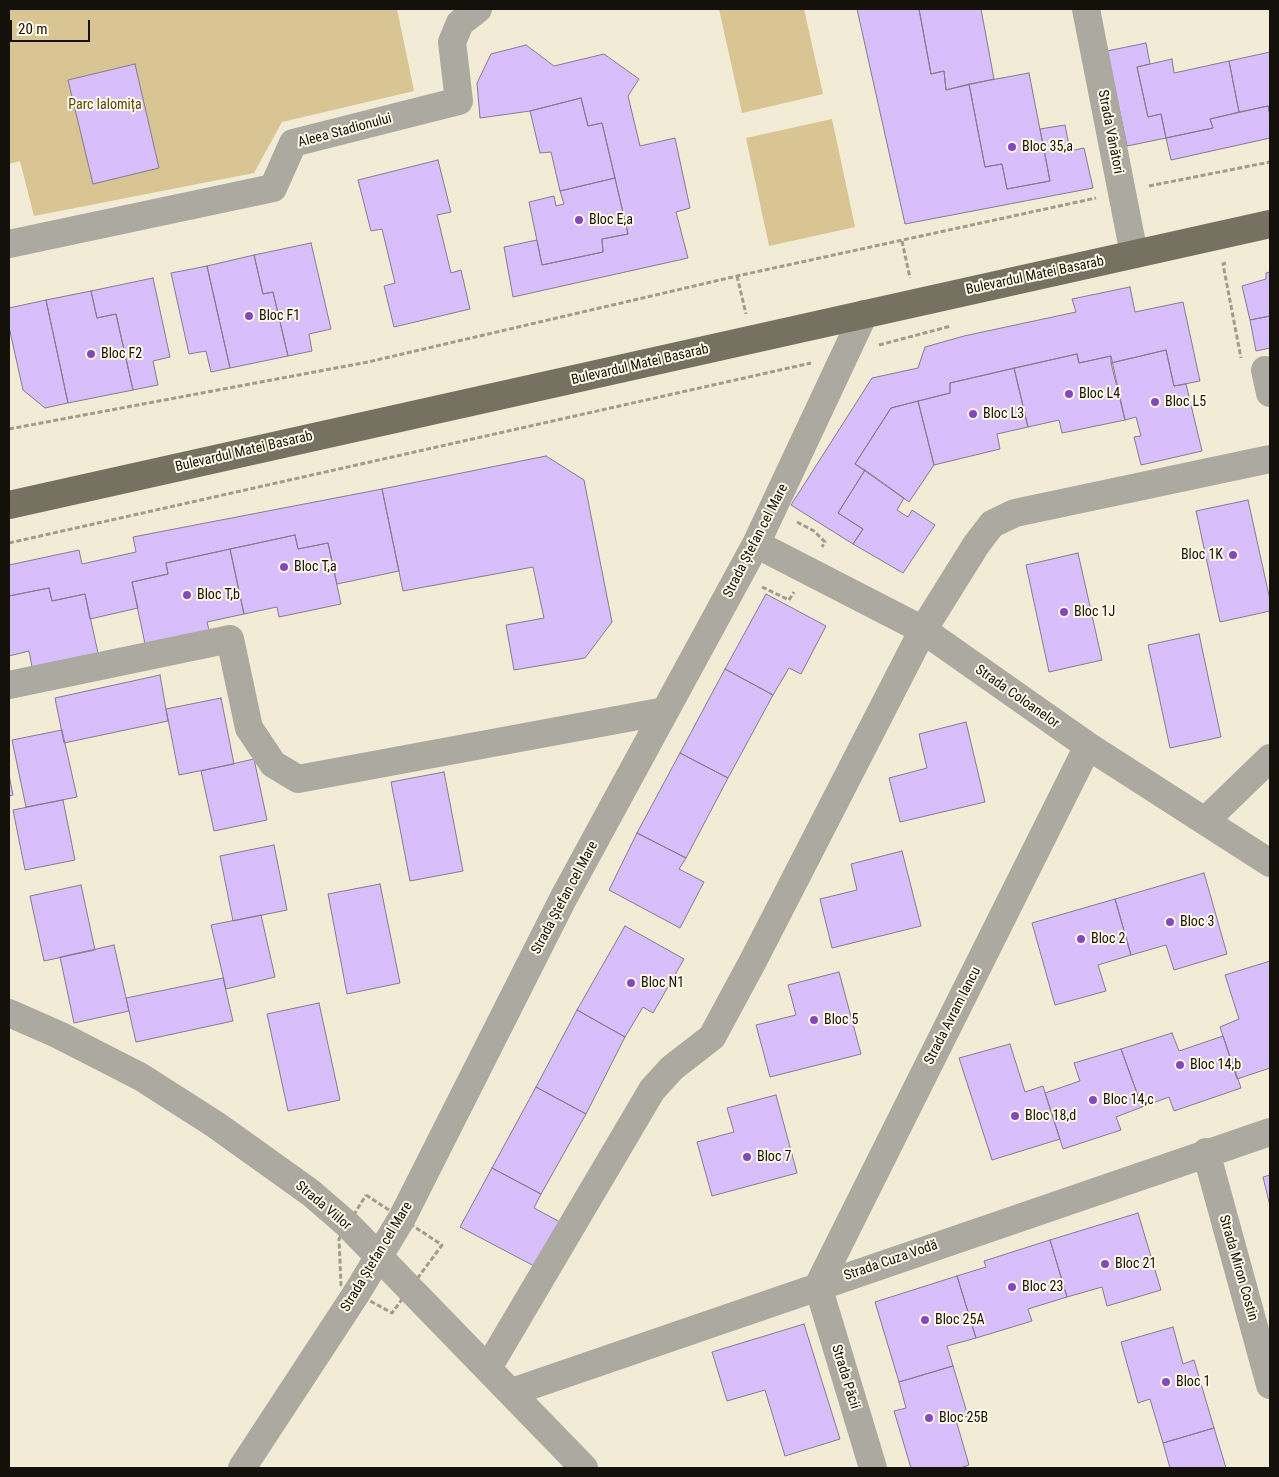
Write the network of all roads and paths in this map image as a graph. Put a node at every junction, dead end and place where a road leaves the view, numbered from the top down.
1 (478, 9) edge
2 (1086, 9) edge
3 (1270, 162) edge
4 (1121, 192) junction
5 (1270, 224) edge
6 (9, 244) edge
7 (1134, 254) junction
8 (1232, 262) dead end
9 (864, 314) junction
10 (759, 374) dead end
11 (1268, 382) edge
12 (9, 429) edge
13 (1270, 459) edge
14 (9, 505) edge
15 (9, 543) edge
16 (756, 544) junction
17 (923, 630) junction
18 (9, 686) edge
19 (665, 711) junction
20 (1088, 746) junction
21 (1270, 758) edge
22 (1206, 820) junction
23 (1270, 864) edge
24 (9, 1014) edge
25 (1270, 1132) edge
26 (1206, 1152) junction
27 (379, 1258) junction
28 (818, 1286) junction
29 (488, 1368) junction
30 (1270, 1384) edge
31 (512, 1392) junction
32 (242, 1468) edge
33 (584, 1468) edge
34 (873, 1468) edge

1 - 6 street, Aleea Stadionului
2 - 4 street, Strada Vânători
3 - 4 path
4 - 7 street, Strada Vânători
4 - 12 path
5 - 7 main road, Bulevardul Matei Basarab
7 - 9 main road, Bulevardul Matei Basarab
8 - 11 path
9 - 14 main road, Bulevardul Matei Basarab
9 - 16 street, Strada Ștefan cel Mare
10 - 15 path
13 - 17 street
16 - 17 street, Strada Coloanelor
16 - 19 street, Strada Ștefan cel Mare
17 - 20 street, Strada Coloanelor
17 - 29 street
18 - 19 street
19 - 27 street, Strada Ștefan cel Mare
20 - 22 street, Strada Coloanelor
20 - 28 street, Strada Avram Iancu
21 - 22 street
22 - 23 street, Strada Coloanelor
24 - 27 street, Strada Viilor
25 - 26 street, Strada Cuza Vodă
26 - 28 street, Strada Cuza Vodă
26 - 30 street, Strada Miron Costin
27 - 29 street, Strada Viilor
27 - 32 street, Strada Ștefan cel Mare
28 - 31 street, Strada Cuza Vodă
28 - 34 street, Strada Păcii
29 - 31 street, Strada Viilor
31 - 33 street, Strada Viilor

